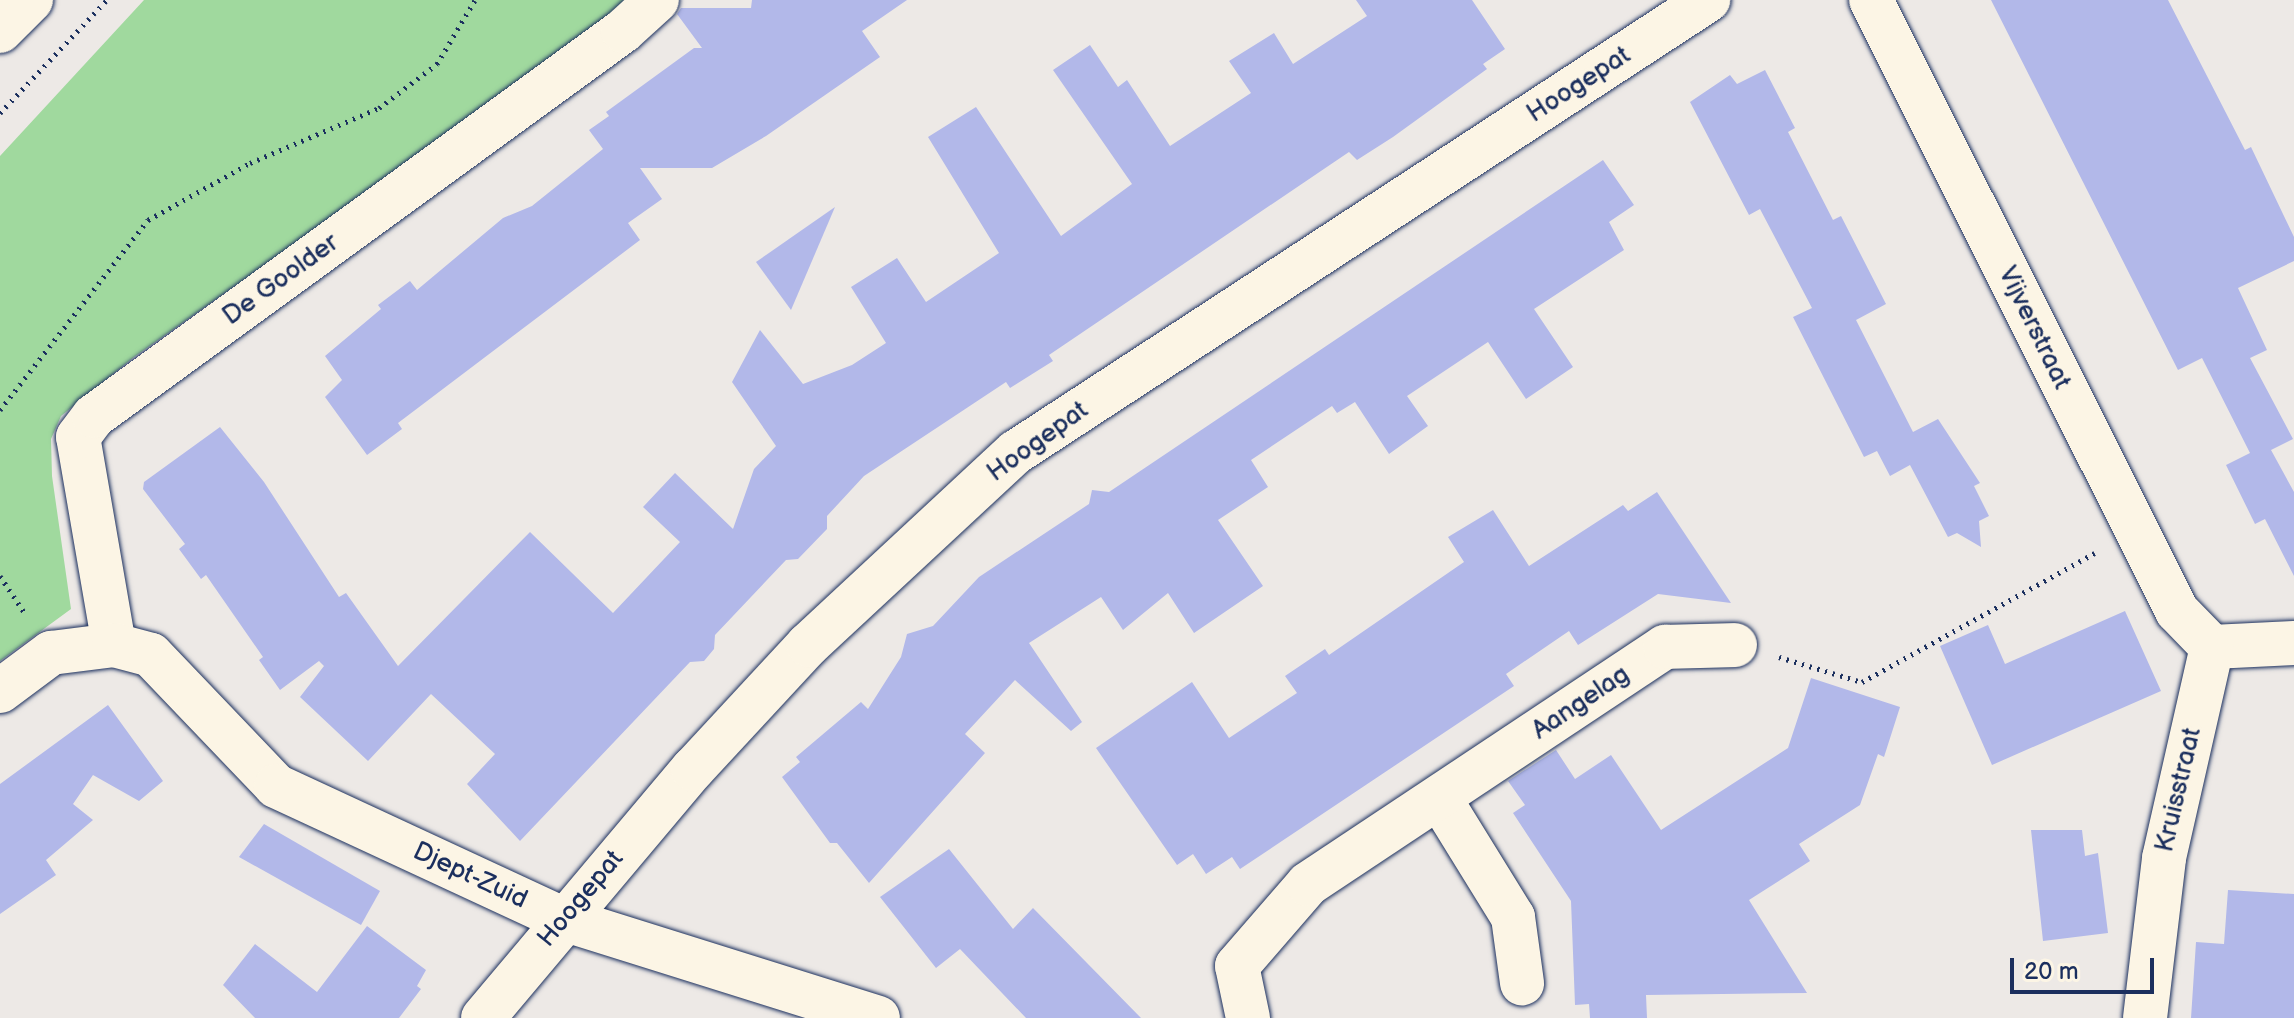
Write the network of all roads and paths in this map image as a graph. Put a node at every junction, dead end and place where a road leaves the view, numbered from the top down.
1 (31, 0) edge
2 (107, 0) edge
3 (475, 0) edge
4 (657, 0) edge
5 (1708, 0) edge
6 (1871, 0) edge
7 (0, 31) edge
8 (0, 113) edge
9 (0, 410) edge
10 (2135, 531) junction
11 (2294, 643) edge
12 (114, 645) junction
13 (1735, 645) joint
14 (2212, 647) junction
15 (0, 691) edge
16 (1440, 799) junction
17 (563, 919) junction
18 (1522, 983) dead end
19 (483, 1018) edge
20 (878, 1018) edge
21 (1248, 1018) edge
22 (2145, 1018) edge

1 - 7 street
2 - 8 path
3 - 9 path
4 - 12 street, De Goolder
5 - 17 street, Hoogepat
6 - 10 street, Vijverstraat
10 - 13 path
10 - 14 street, Vijverstraat
11 - 14 street
12 - 15 street
12 - 17 street, Djept-Zuid
13 - 16 street, Aangelag
14 - 22 street, Kruisstraat
16 - 18 street
16 - 21 street, Aangelag
17 - 19 street, Hoogepat
17 - 20 street, Djept-Zuid

